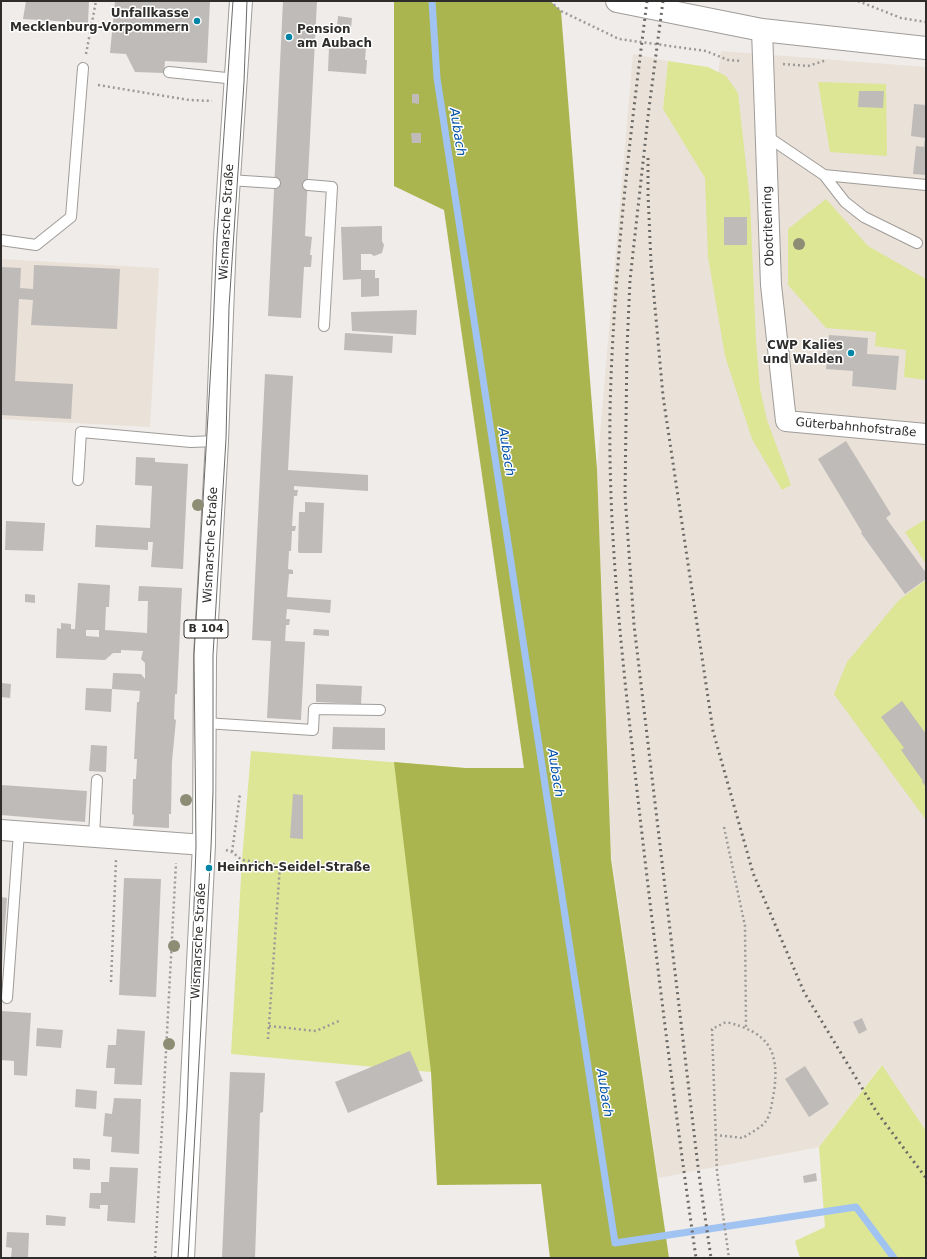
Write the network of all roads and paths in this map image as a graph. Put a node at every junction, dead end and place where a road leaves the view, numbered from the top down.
1 (96, 1) edge
2 (241, 1) edge
3 (550, 1) edge
4 (617, 1) edge
5 (858, 1) edge
6 (926, 22) edge
7 (762, 30) junction
8 (926, 48) edge
9 (829, 60) dead end
10 (764, 63) junction
11 (83, 68) joint
12 (169, 72) dead end
13 (236, 79) junction
14 (81, 82) junction
15 (206, 101) dead end
16 (765, 135) junction
17 (824, 175) junction
18 (230, 180) junction
19 (275, 183) dead end
20 (926, 184) edge
21 (308, 185) dead end
22 (1, 240) edge
23 (917, 243) dead end
24 (324, 326) dead end
25 (786, 421) joint
26 (926, 434) edge
27 (217, 442) junction
28 (78, 480) dead end
29 (380, 710) dead end
30 (205, 723) junction
31 (97, 780) dead end
32 (240, 794) dead end
33 (724, 827) dead end
34 (10, 831) edge
35 (94, 836) junction
36 (117, 837) junction
37 (178, 842) junction
38 (204, 845) junction
39 (232, 852) junction
40 (112, 982) dead end
41 (7, 998) dead end
42 (340, 1021) dead end
43 (269, 1026) junction
44 (746, 1027) junction
45 (268, 1039) dead end
46 (715, 1135) junction
47 (155, 1258) edge
48 (183, 1258) edge
49 (730, 1258) edge

1 - 11 path
2 - 13 main road, Wismarsche Straße / B 104
3 - 10 path
4 - 7 main road
5 - 6 path
7 - 8 main road
7 - 10 street, Obotritenring
9 - 10 path
10 - 16 street, Obotritenring
11 - 14 lane
12 - 13 lane
13 - 18 main road, Wismarsche Straße / B 104
14 - 15 path
14 - 22 lane
16 - 17 lane
16 - 25 street, Obotritenring
17 - 20 lane
17 - 23 lane
18 - 19 lane
18 - 27 main road, Wismarsche Straße / B 104
21 - 24 lane
25 - 26 street, Güterbahnhofstraße
27 - 28 lane
27 - 30 main road, Wismarsche Straße / B 104
29 - 30 lane
30 - 38 main road, Wismarsche Straße / B 104
31 - 35 lane
32 - 39 path
33 - 44 path
34 - 35 street
34 - 41 lane
35 - 36 street
36 - 37 street
36 - 40 path
37 - 38 street
37 - 47 path
38 - 39 path
38 - 48 main road, Wismarsche Straße / B 104
39 - 43 path
42 - 43 path
43 - 45 path
44 - 46 path
44 - 46 path
46 - 49 path

